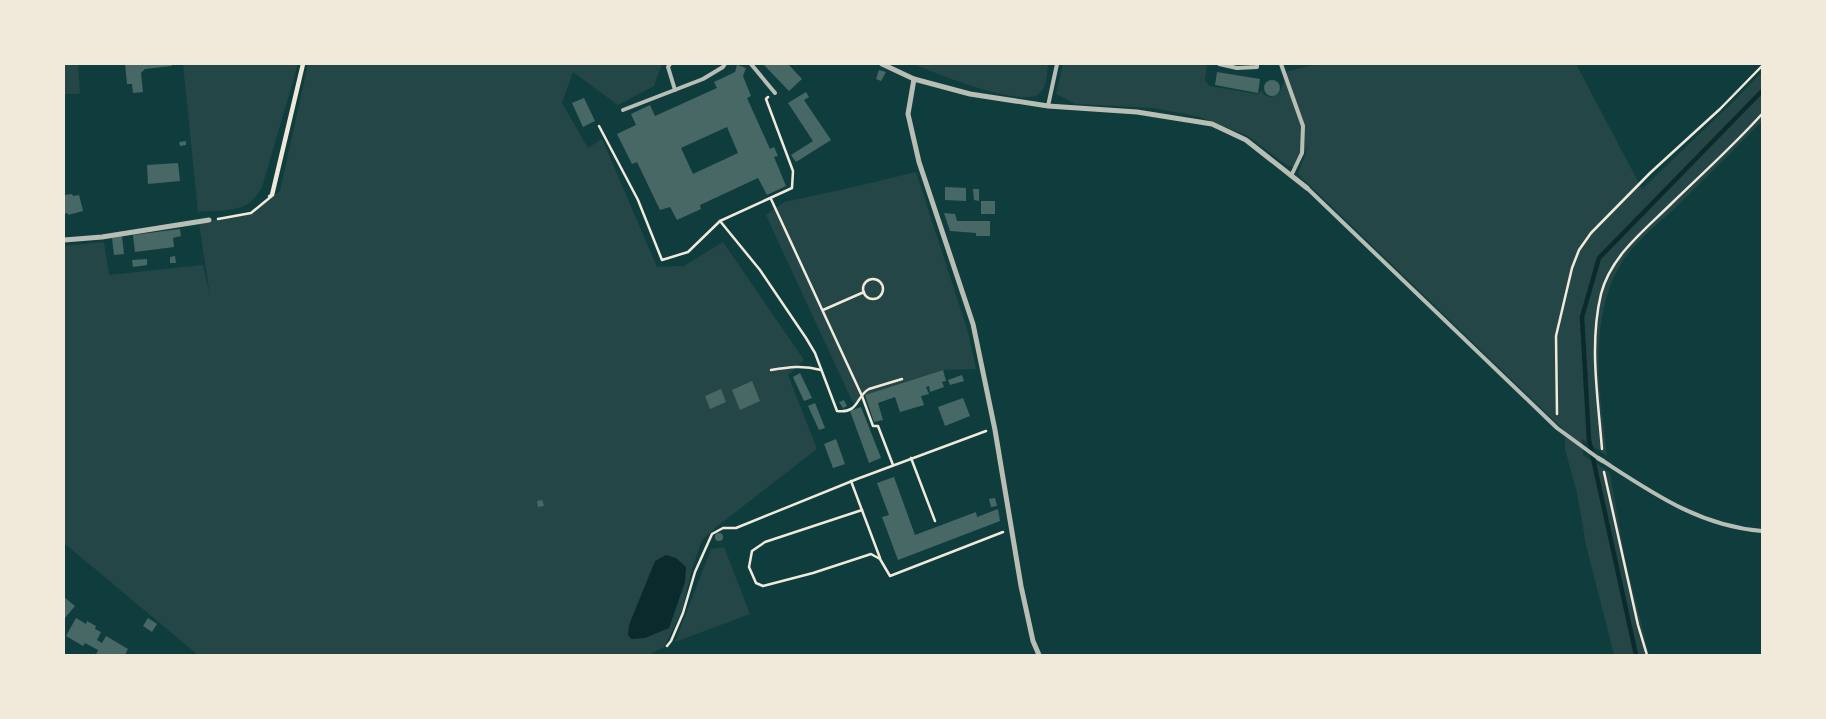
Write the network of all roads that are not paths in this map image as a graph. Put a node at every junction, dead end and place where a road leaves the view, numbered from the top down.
1 (670, 64) edge
2 (725, 64) edge
3 (752, 64) edge
4 (882, 64) edge
5 (1057, 64) edge
6 (1219, 64) edge
7 (1261, 64) edge
8 (1281, 64) edge
9 (1257, 66) edge
10 (914, 79) junction
11 (675, 90) junction
12 (775, 92) road end
13 (1048, 106) junction
14 (623, 110) dead end
15 (1291, 176) junction
16 (1307, 188) joint
17 (209, 220) road end
18 (64, 240) edge
19 (1762, 531) edge
20 (1039, 655) edge

1 - 11 lane
2 - 11 lane
3 - 12 lane
4 - 10 street
5 - 13 lane
6 - 9 lane
7 - 9 lane
8 - 15 lane
10 - 13 street
10 - 20 street
11 - 14 lane
13 - 15 street
15 - 16 street
16 - 19 lane
17 - 18 street

